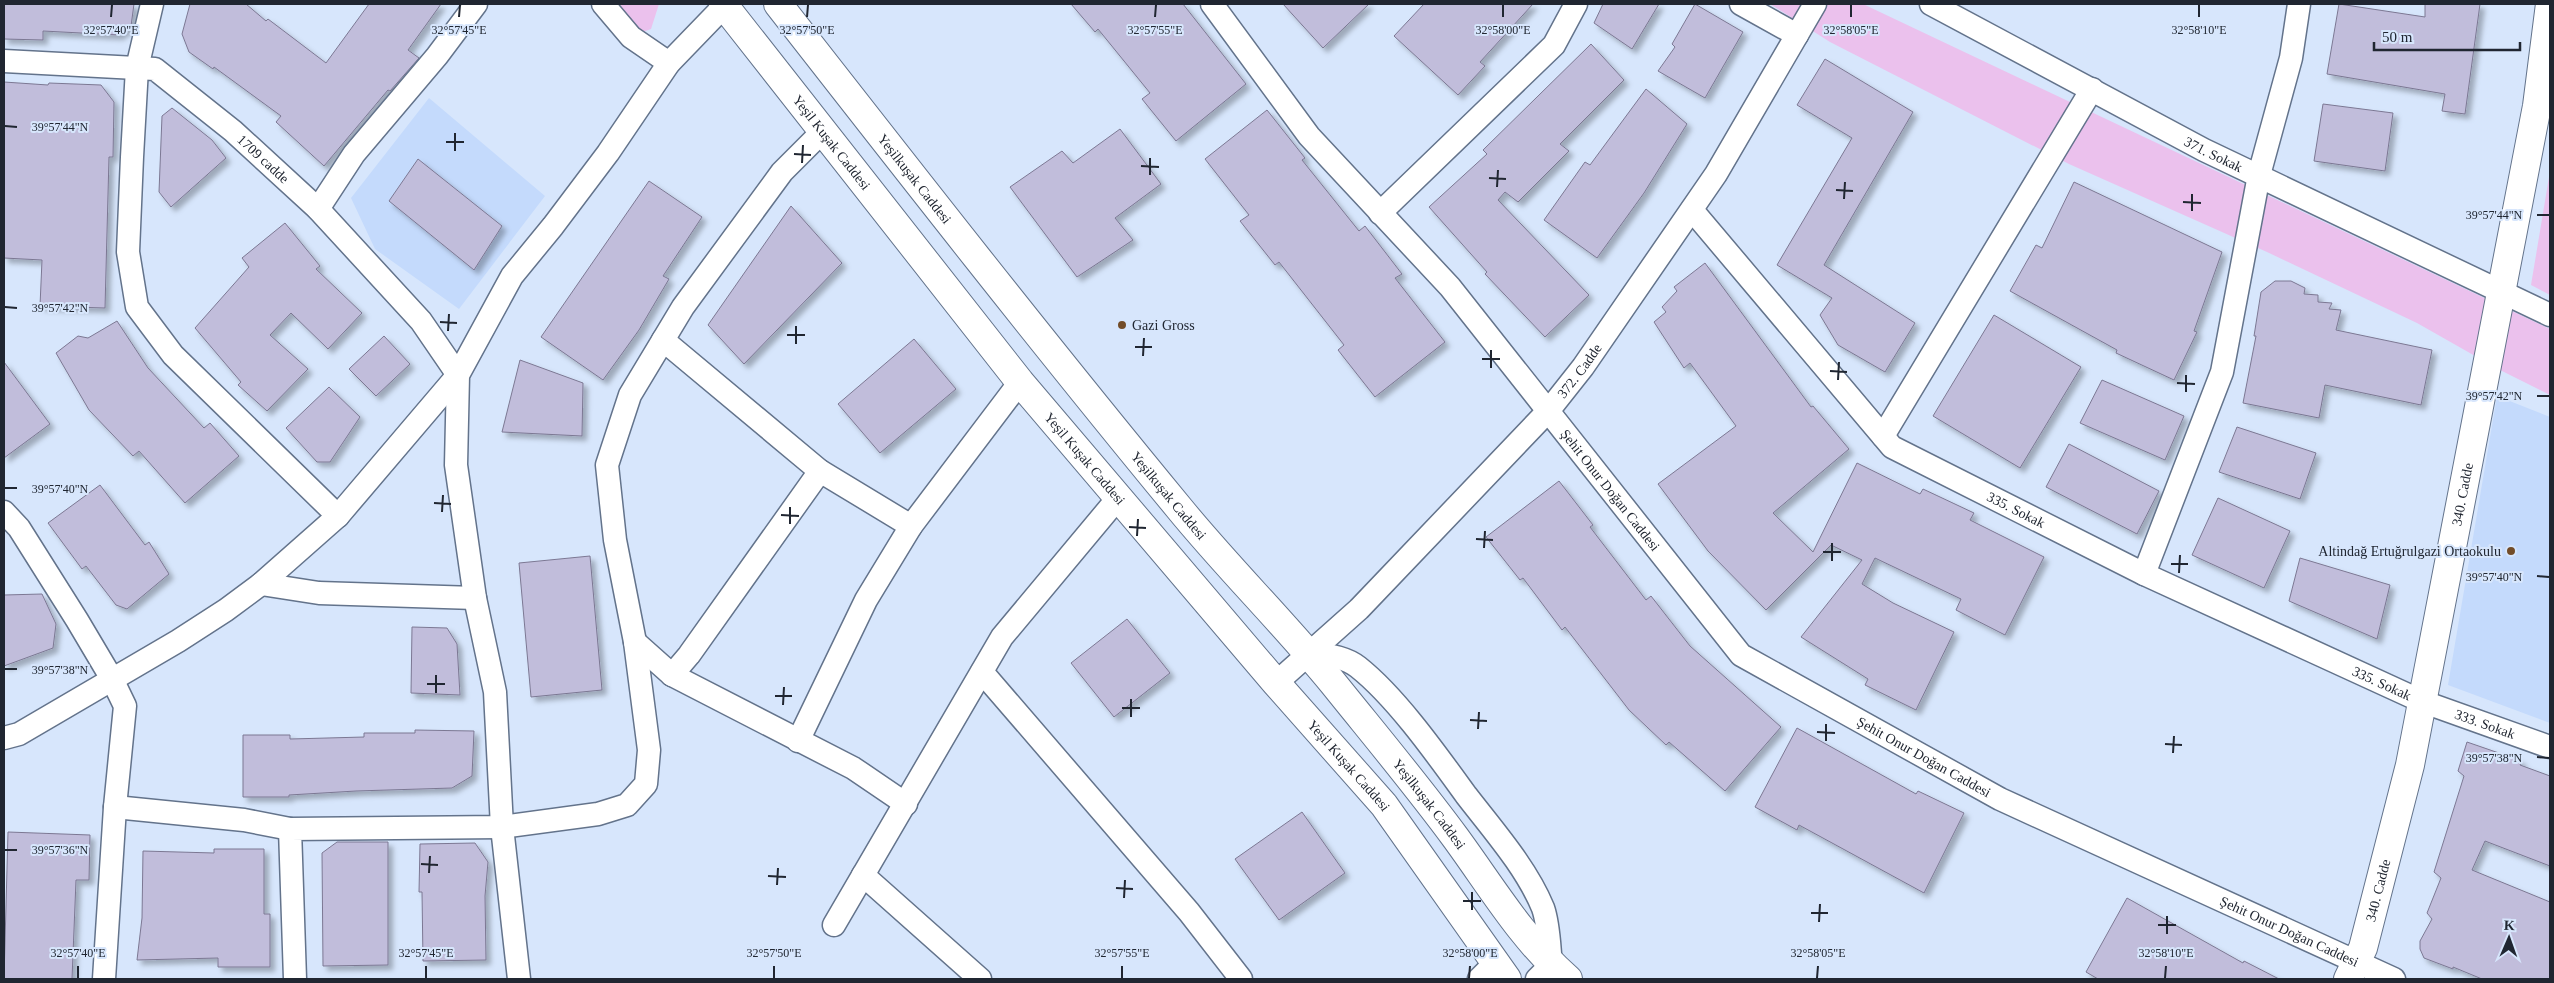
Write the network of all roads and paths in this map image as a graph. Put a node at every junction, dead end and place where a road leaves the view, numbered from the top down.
1 (152, 4) edge
2 (476, 4) edge
3 (602, 4) edge
4 (725, 4) edge
5 (778, 4) edge
6 (1576, 4) edge
7 (1741, 4) edge
8 (1815, 4) edge
9 (1931, 4) edge
10 (2299, 4) edge
11 (2550, 4) edge
12 (1216, 5) edge
13 (1797, 35) junction
14 (4, 61) edge
15 (669, 63) junction
16 (137, 68) junction
17 (2092, 89) junction
18 (823, 131) junction
19 (2259, 174) junction
20 (318, 209) junction
21 (1692, 210) junction
22 (1380, 213) junction
23 (2501, 292) junction
24 (2550, 315) edge
25 (663, 340) junction
26 (458, 375) junction
27 (1020, 382) junction
28 (1549, 410) junction
29 (1883, 436) junction
30 (820, 471) junction
31 (1118, 498) junction
32 (4, 512) edge
33 (338, 516) junction
34 (911, 526) junction
35 (2144, 574) junction
36 (261, 584) junction
37 (475, 598) junction
38 (635, 642) junction
39 (1308, 652) junction
40 (982, 672) junction
41 (672, 675) junction
42 (112, 679) junction
43 (1276, 683) junction
44 (2421, 701) junction
45 (4, 738) edge
46 (798, 741) junction
47 (2550, 747) edge
48 (906, 804) junction
49 (115, 807) junction
50 (502, 827) junction
51 (290, 829) junction
52 (863, 875) junction
53 (834, 925) dead end
54 (2352, 970) edge
55 (1493, 974) edge
56 (1552, 974) edge
57 (104, 979) edge
58 (295, 979) edge
59 (519, 979) edge
60 (980, 979) edge
61 (1241, 979) edge
62 (2394, 979) edge

1 - 16 street
2 - 20 street
3 - 15 street
4 - 15 street
4 - 18 main road, Yeşil Kuşak Caddesi
5 - 39 main road, Yeşilkuşak Caddesi
6 - 22 street
7 - 13 street
8 - 13 street, 372. Cadde
9 - 17 street, 371. Sokak
10 - 19 street
11 - 23 main road, 340. Cadde
12 - 22 street, Şehit Onur Doğan Caddesi
13 - 21 street, 372. Cadde
14 - 16 street, 1709 cadde
15 - 26 street
16 - 20 street, 1709 cadde
16 - 33 street
17 - 19 street, 371. Sokak
17 - 29 street
18 - 25 street
18 - 27 main road, Yeşil Kuşak Caddesi
19 - 23 street, 371. Sokak
19 - 35 street
20 - 26 street, 1709 cadde
21 - 28 street, 372. Cadde
21 - 29 street, 335. Sokak
22 - 28 street, Şehit Onur Doğan Caddesi
23 - 24 street, 371. Sokak
23 - 44 main road, 340. Cadde
25 - 30 street
25 - 38 street
26 - 33 street
26 - 37 street
27 - 31 main road, Yeşil Kuşak Caddesi
27 - 34 street
28 - 39 street, 372. Cadde
28 - 54 street, Şehit Onur Doğan Caddesi
29 - 35 street, 335. Sokak
30 - 34 street
30 - 41 street
31 - 40 street
31 - 43 main road, Yeşil Kuşak Caddesi
32 - 42 street
33 - 36 street
34 - 46 street
35 - 44 street, 335. Sokak
36 - 37 street
36 - 42 street
37 - 50 street
38 - 41 street
38 - 50 street
39 - 43 street, 372. Cadde
39 - 56 main road, Yeşilkuşak Caddesi
39 - 56 street
40 - 48 street
40 - 61 street
41 - 46 street
42 - 45 street
42 - 49 street
43 - 55 main road, Yeşil Kuşak Caddesi
44 - 47 street, 333. Sokak
44 - 54 main road, 340. Cadde
46 - 48 street
48 - 52 street
49 - 51 street
49 - 57 street
50 - 51 street
50 - 59 street
51 - 58 street
52 - 53 street
52 - 60 street
54 - 62 street, Şehit Onur Doğan Caddesi

